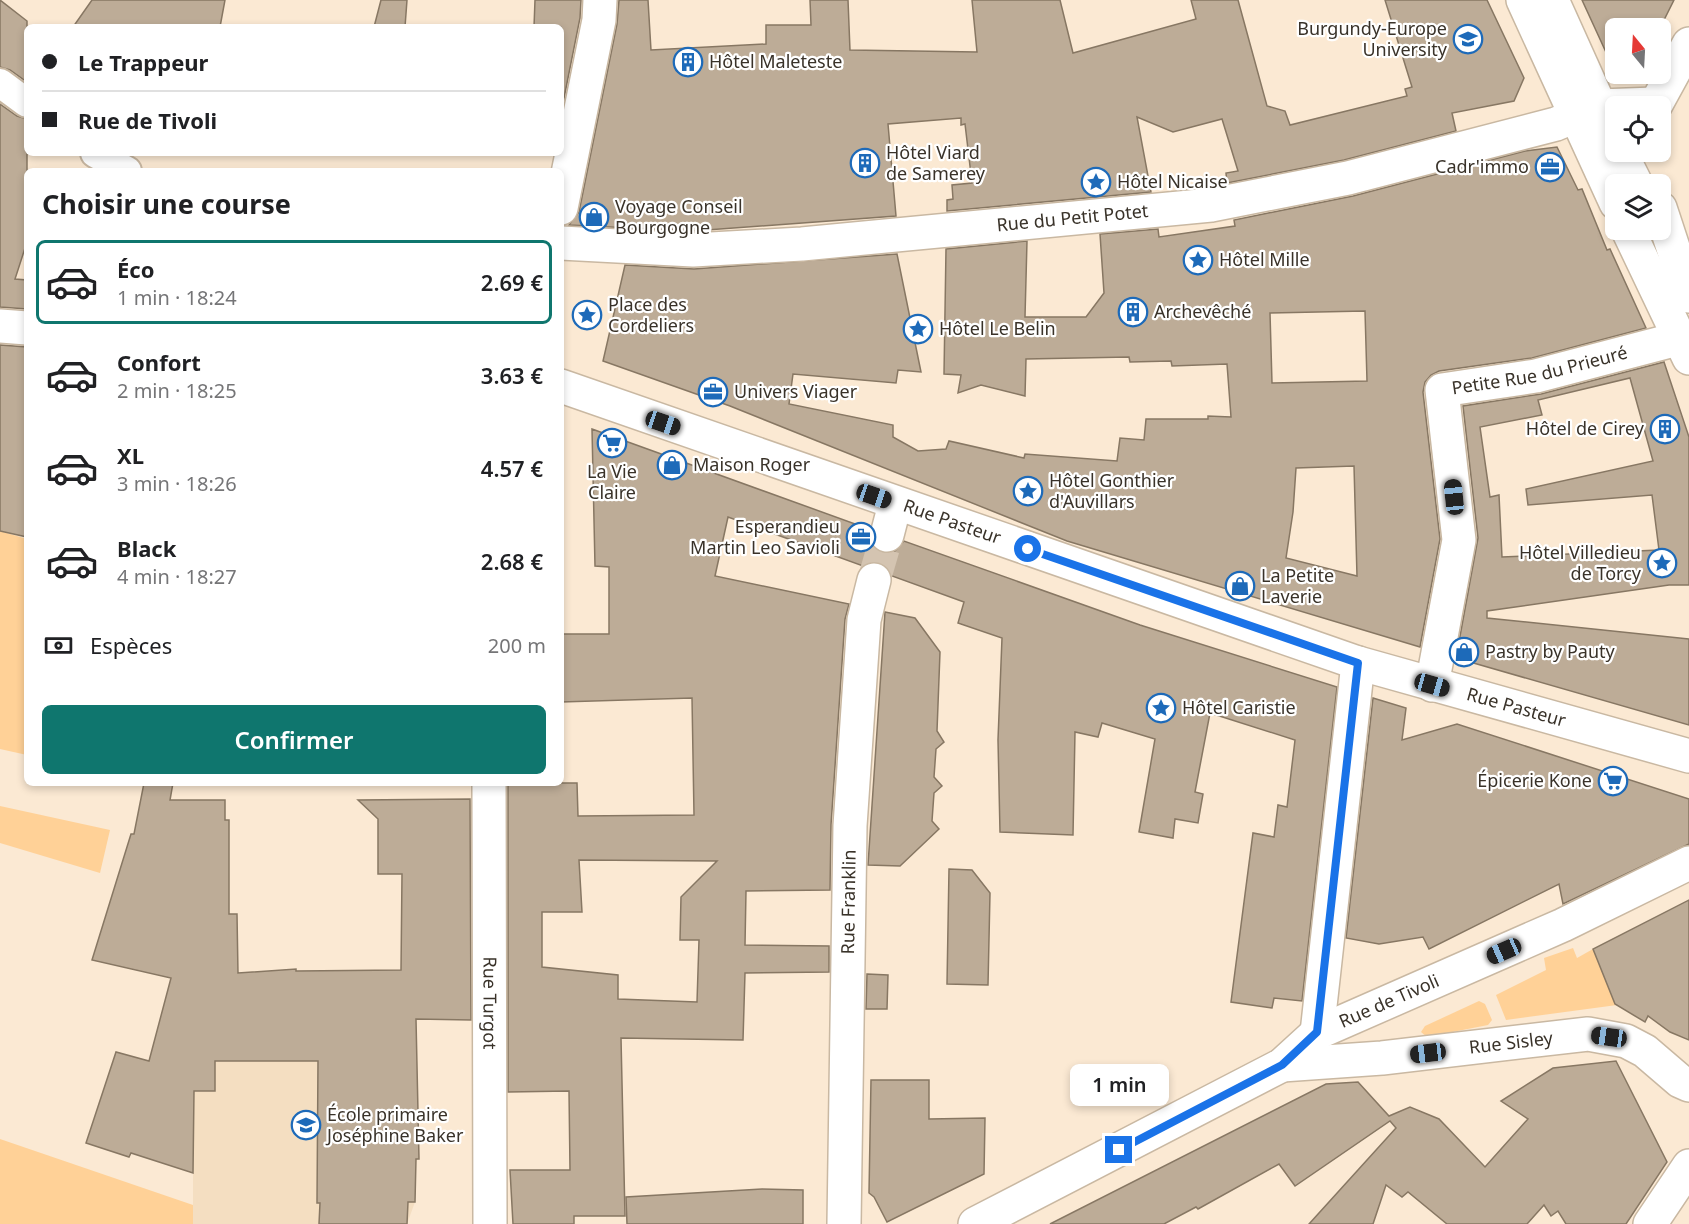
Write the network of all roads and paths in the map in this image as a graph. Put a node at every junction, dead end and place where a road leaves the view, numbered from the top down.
1 (600, 0) edge
2 (1523, 0) edge
3 (1552, 0) edge
4 (1689, 44) edge
5 (0, 83) edge
6 (1660, 96) edge
7 (24, 101) edge
8 (1605, 110) edge
9 (1587, 112) junction
10 (1605, 131) edge
11 (100, 156) edge
12 (122, 168) edge
13 (1607, 174) edge
14 (1616, 174) edge
15 (564, 193) edge
16 (1632, 240) edge
17 (1645, 240) edge
18 (1662, 240) edge
19 (1670, 240) edge
20 (564, 243) edge
21 (1689, 298) edge
22 (0, 326) edge
23 (24, 328) edge
24 (1679, 348) edge
25 (564, 387) edge
26 (874, 580) tunnel mouth
27 (1358, 663) junction
28 (1436, 672) junction
29 (1689, 756) edge
30 (489, 786) edge
31 (1689, 863) edge
32 (1317, 1032) junction
33 (1282, 1065) junction
34 (1689, 1085) edge
35 (1689, 1166) edge
36 (490, 1224) edge
37 (844, 1224) edge
38 (975, 1224) edge
39 (1650, 1224) edge

1 - 15 street
2 - 9 street
3 - 9 street
4 - 6 street
5 - 7 street
8 - 9 street, Rue du Petit Potet
9 - 10 street
9 - 13 street
9 - 14 street
9 - 20 street, Rue du Petit Potet
11 - 12 street
16 - 24 street
17 - 21 street
18 - 21 street
19 - 21 street
22 - 23 street
24 - 28 street, Petite Rue du Prieuré
25 - 27 street, Rue Pasteur
26 - 37 street, Rue Franklin
27 - 28 street, Rue Pasteur
27 - 32 street
28 - 29 street, Rue Pasteur
30 - 36 street, Rue Turgot
31 - 32 street, Rue de Tivoli
32 - 33 street, Rue de Tivoli
33 - 34 street, Rue Sisley
33 - 38 street, Rue de Tivoli
35 - 39 street

